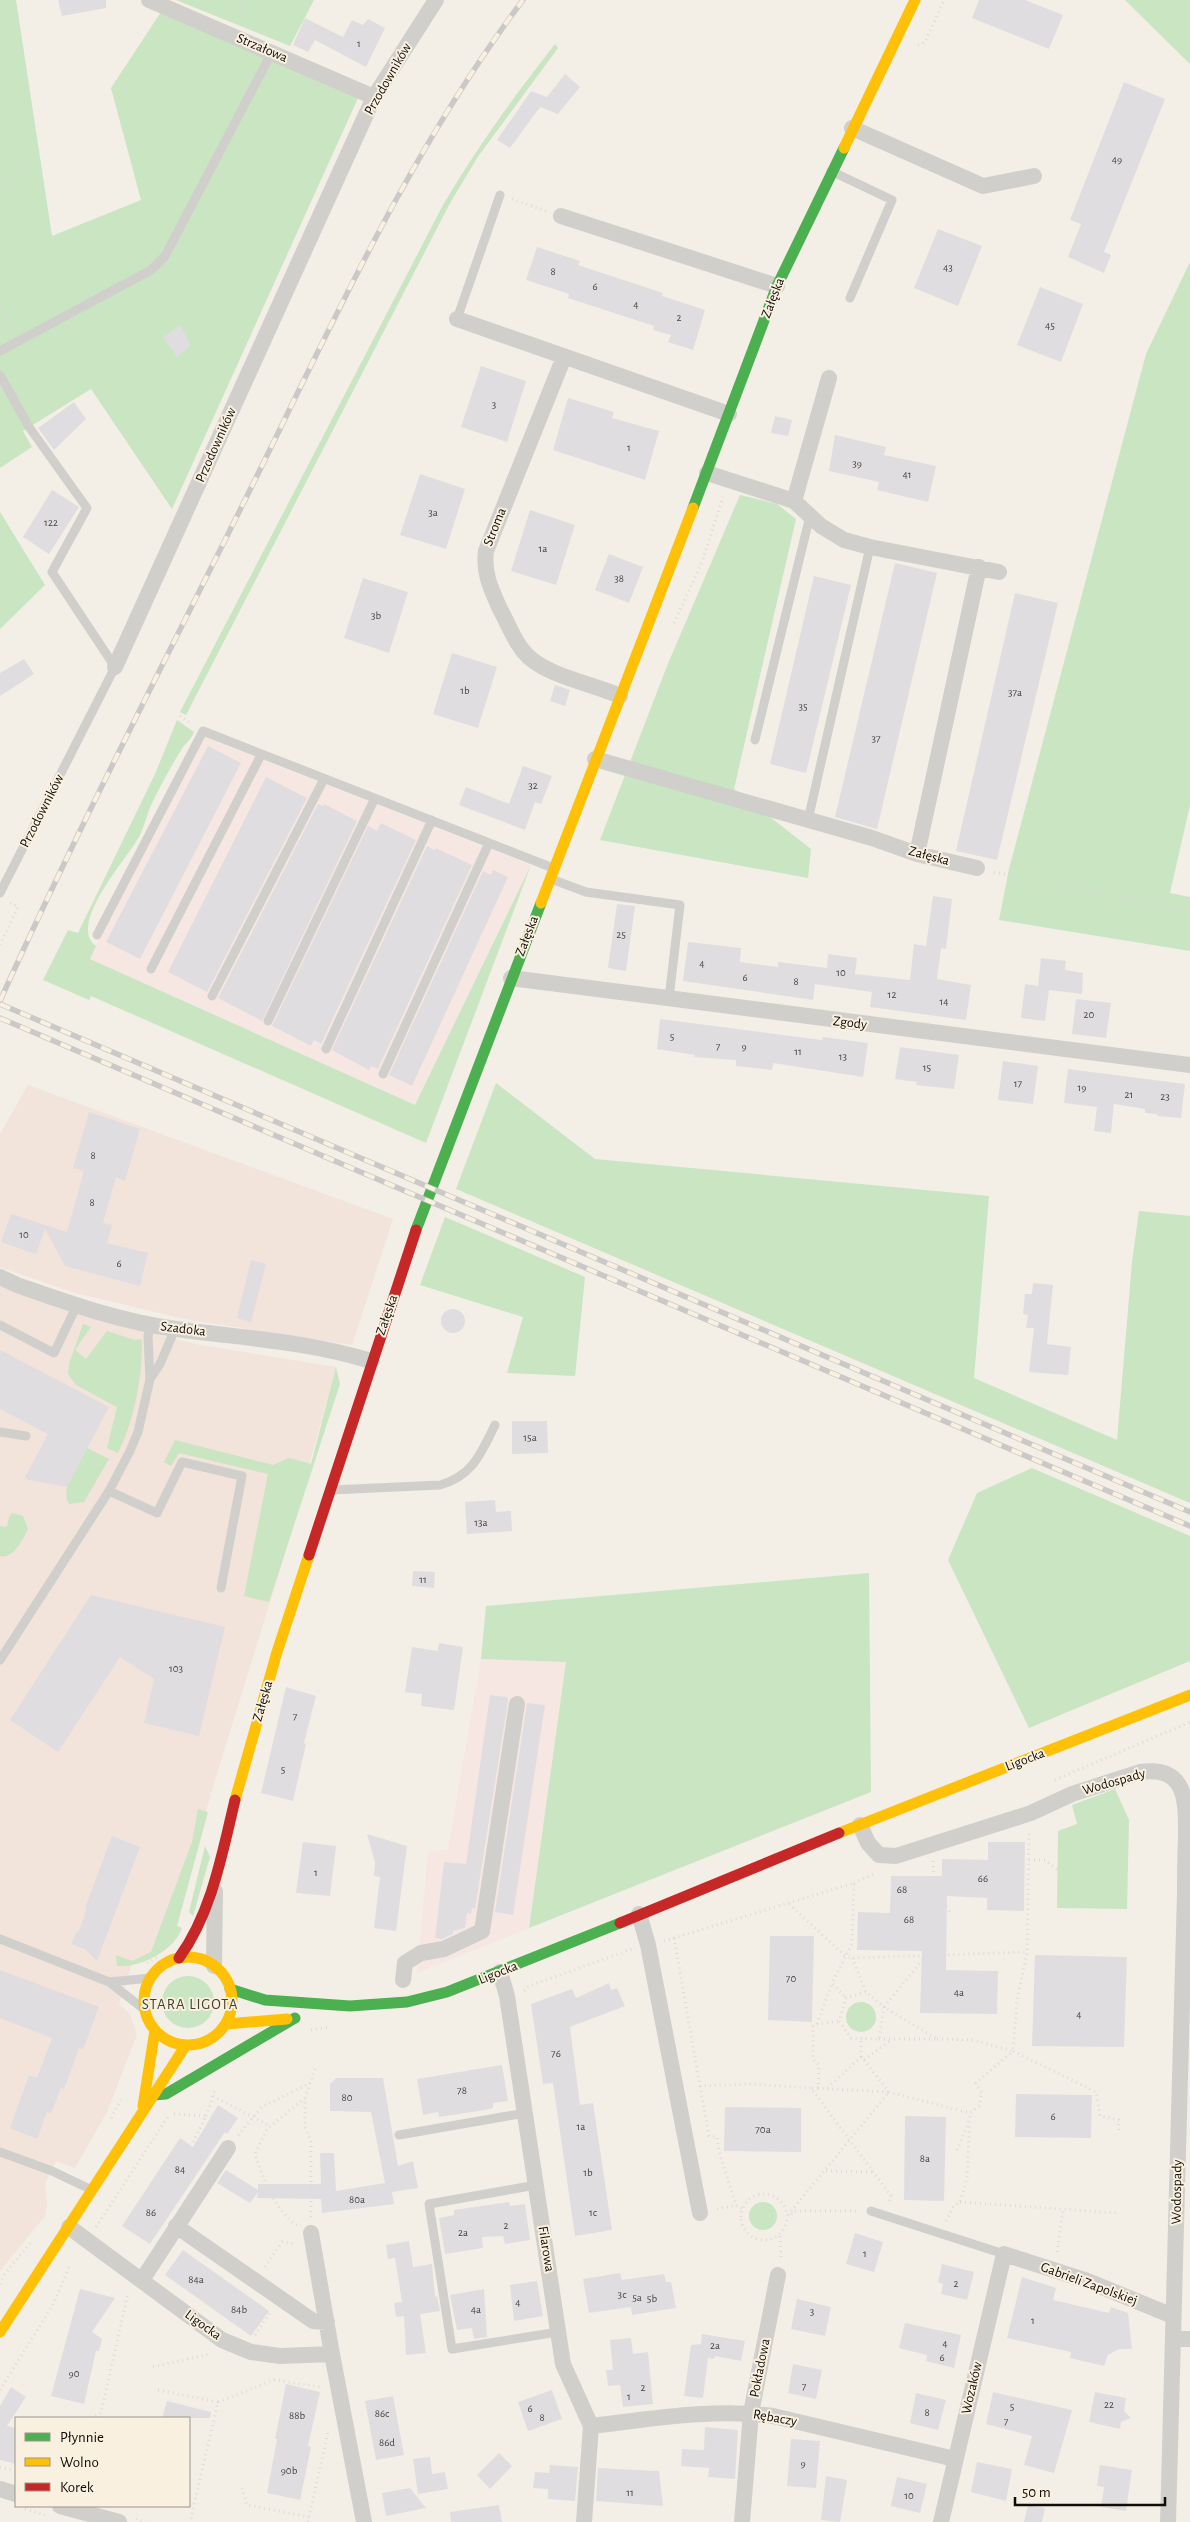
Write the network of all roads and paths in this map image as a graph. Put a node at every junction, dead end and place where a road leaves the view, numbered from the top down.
1 (149, 0) edge
2 (436, 0) edge
3 (915, 0) edge
4 (272, 52) junction
5 (374, 96) junction
6 (852, 128) junction
7 (32, 165) dead end
8 (831, 171) junction
9 (1034, 176) dead end
10 (0, 187) edge
11 (500, 195) joint
12 (561, 216) joint
13 (777, 286) junction
14 (850, 298) dead end
15 (0, 304) edge
16 (457, 319) joint
17 (19, 340) junction
18 (0, 351) edge
19 (564, 357) junction
20 (0, 375) edge
21 (829, 378) dead end
22 (729, 414) junction
23 (707, 473) junction
24 (794, 500) junction
25 (810, 516) junction
26 (870, 547) junction
27 (979, 567) junction
28 (999, 572) dead end
29 (115, 668) junction
30 (620, 696) junction
31 (755, 740) dead end
32 (261, 755) junction
33 (594, 759) junction
34 (324, 779) junction
35 (375, 798) junction
36 (432, 820) junction
37 (808, 820) junction
38 (488, 844) junction
39 (917, 854) junction
40 (977, 868) joint
41 (551, 874) junction
42 (0, 893) edge
43 (9, 903) dead end
44 (1190, 911) edge
45 (97, 935) dead end
46 (0, 945) edge
47 (151, 969) dead end
48 (511, 978) junction
49 (212, 996) dead end
50 (669, 998) junction
51 (268, 1021) dead end
52 (326, 1049) dead end
53 (1190, 1065) edge
54 (383, 1074) dead end
55 (0, 1277) edge
56 (77, 1305) junction
57 (0, 1325) edge
58 (151, 1325) junction
59 (175, 1329) junction
60 (371, 1361) junction
61 (150, 1379) junction
62 (495, 1425) dead end
63 (0, 1432) edge
64 (26, 1436) dead end
65 (330, 1490) junction
66 (109, 1491) junction
67 (221, 1588) dead end
68 (0, 1660) edge
69 (1190, 1695) edge
70 (517, 1704) dead end
71 (1190, 1722) edge
72 (1052, 1781) dead end
73 (860, 1825) junction
74 (1021, 1830) dead end
75 (933, 1853) dead end
76 (1029, 1860) junction
77 (1057, 1868) dead end
78 (879, 1872) dead end
79 (215, 1883) junction
80 (854, 1883) junction
81 (789, 1904) junction
82 (951, 1913) dead end
83 (639, 1914) junction
84 (674, 1938) junction
85 (0, 1940) edge
86 (648, 1945) junction
87 (1027, 1952) junction
88 (165, 1953) dead end
89 (844, 1955) junction
90 (926, 1955) junction
91 (179, 1958) junction
92 (852, 1958) junction
93 (143, 1965) dead end
94 (214, 1966) junction
95 (1186, 1971) edge
96 (500, 1972) junction
97 (151, 1978) junction
98 (403, 1980) joint
99 (110, 1982) junction
100 (832, 1983) junction
101 (230, 1989) junction
102 (866, 1992) junction
103 (506, 1996) junction
104 (846, 1998) junction
105 (407, 2002) junction
106 (350, 2006) junction
107 (884, 2008) junction
108 (145, 2010) junction
109 (304, 2016) junction
110 (839, 2022) junction
111 (226, 2024) junction
112 (818, 2024) junction
113 (337, 2027) dead end
114 (155, 2030) junction
115 (301, 2032) dead end
116 (861, 2038) junction
117 (878, 2038) junction
118 (892, 2039) junction
119 (937, 2039) junction
120 (186, 2045) junction
121 (1013, 2050) junction
122 (863, 2058) junction
123 (315, 2068) dead end
124 (217, 2082) dead end
125 (310, 2083) junction
126 (700, 2086) junction
127 (812, 2088) junction
128 (818, 2088) junction
129 (826, 2089) junction
130 (126, 2091) dead end
131 (889, 2092) junction
132 (154, 2095) junction
133 (213, 2096) junction
134 (305, 2098) junction
135 (173, 2109) dead end
136 (525, 2113) junction
137 (970, 2115) junction
138 (142, 2116) junction
139 (206, 2116) dead end
140 (252, 2117) junction
141 (109, 2123) dead end
142 (270, 2126) junction
143 (1119, 2132) dead end
144 (399, 2135) dead end
145 (850, 2139) junction
146 (228, 2148) joint
147 (957, 2150) dead end
148 (0, 2152) edge
149 (825, 2171) junction
150 (873, 2172) junction
151 (536, 2185) junction
152 (94, 2190) junction
153 (960, 2202) junction
154 (742, 2209) junction
155 (1063, 2211) junction
156 (871, 2212) joint
157 (700, 2213) dead end
158 (1119, 2214) dead end
159 (788, 2215) junction
160 (885, 2216) junction
161 (176, 2226) junction
162 (69, 2227) junction
163 (96, 2227) junction
164 (104, 2233) dead end
165 (310, 2233) junction
166 (92, 2234) dead end
167 (940, 2234) junction
168 (33, 2240) dead end
169 (1004, 2254) junction
170 (1056, 2259) dead end
171 (74, 2260) dead end
172 (778, 2275) dead end
173 (142, 2280) junction
174 (0, 2284) edge
175 (275, 2305) dead end
176 (1173, 2316) junction
177 (327, 2322) junction
178 (0, 2332) edge
179 (558, 2332) junction
180 (1173, 2339) junction
181 (1190, 2339) edge
182 (240, 2347) junction
183 (212, 2354) dead end
184 (333, 2358) junction
185 (152, 2367) dead end
186 (0, 2390) edge
187 (158, 2390) dead end
188 (218, 2402) junction
189 (100, 2414) dead end
190 (751, 2414) junction
191 (93, 2417) edge
192 (330, 2423) dead end
193 (591, 2426) junction
194 (955, 2459) junction
195 (0, 2467) edge
196 (15, 2471) edge
197 (242, 2488) dead end
198 (0, 2489) edge
199 (15, 2499) edge
200 (42, 2507) edge
201 (56, 2511) edge
202 (309, 2517) junction
203 (119, 2522) edge
204 (190, 2522) edge
205 (308, 2522) edge
206 (364, 2522) edge
207 (584, 2522) edge
208 (742, 2522) edge
209 (941, 2522) edge
210 (1168, 2522) edge

1 - 4 street, Strzałowa
2 - 5 street, Przodowników
3 - 6 street, Załęska
4 - 5 street, Strzałowa
4 - 17 lane
5 - 29 street, Przodowników
6 - 8 street, Załęska
6 - 9 street
7 - 10 path
8 - 13 street, Załęska
8 - 14 lane
11 - 12 path
11 - 16 lane
12 - 13 street
13 - 22 street, Załęska
15 - 17 path
16 - 19 street
17 - 18 lane
19 - 22 street
19 - 30 street, Stroma
20 - 29 lane
21 - 24 street
22 - 23 street, Załęska
23 - 24 street
23 - 30 street, Załęska
24 - 25 street
25 - 26 street
25 - 31 lane
26 - 27 street
26 - 37 lane
27 - 28 street
27 - 39 street
29 - 42 lane, Przodowników
30 - 33 street, Załęska
32 - 34 lane
32 - 45 lane
32 - 47 lane
33 - 37 street, Załęska
33 - 41 street, Załęska
34 - 35 lane
34 - 49 lane
35 - 36 lane
35 - 51 lane
36 - 38 lane
36 - 52 lane
37 - 39 street, Załęska
38 - 41 lane
38 - 54 lane
39 - 40 street, Załęska
40 - 44 path
41 - 48 street, Załęska
41 - 50 lane
43 - 46 path
48 - 50 street, Zgody
48 - 60 street, Załęska
50 - 53 street, Zgody
55 - 56 street, Szadoka
56 - 57 lane
56 - 58 street, Szadoka
58 - 59 street, Szadoka
58 - 61 lane
59 - 60 street, Szadoka
59 - 61 lane
60 - 65 street, Załęska
61 - 66 lane
62 - 65 lane
63 - 64 lane
65 - 79 street, Załęska
66 - 67 lane
66 - 68 lane
69 - 73 street, Ligocka
70 - 98 street
71 - 72 path
73 - 83 street, Ligocka
73 - 95 street, Wodospady
74 - 76 path
75 - 82 path
76 - 77 path
76 - 87 path
78 - 80 path
79 - 91 street, Załęska
79 - 94 street, Załęska
80 - 81 path
80 - 89 path
81 - 84 path
81 - 89 path
83 - 86 street
83 - 96 street, Ligocka
84 - 86 path
84 - 126 path
85 - 99 lane
86 - 103 path
86 - 157 street
87 - 90 path
87 - 121 path
88 - 93 path
89 - 92 path
89 - 100 path
90 - 92 path
90 - 107 path
91 - 94 street
91 - 97 street
92 - 102 path
94 - 101 street
95 - 176 street, Wodospady
96 - 103 street, Filarowa
96 - 105 street, Ligocka
97 - 99 lane
97 - 108 street
98 - 105 lane
99 - 108 lane
100 - 104 path
100 - 112 path
101 - 106 street, Ligocka
101 - 111 street
102 - 104 path
102 - 107 path
103 - 136 street, Filarowa
104 - 110 path
105 - 106 street, Ligocka
106 - 109 street, Ligocka
107 - 117 path
107 - 119 path
108 - 114 street
109 - 111 street, Ligocka
109 - 132 street
110 - 112 path
110 - 116 path
111 - 120 street
112 - 128 path
113 - 115 path
114 - 120 street
114 - 138 street
116 - 117 path
116 - 122 path
117 - 118 path
118 - 119 path
118 - 122 path
119 - 121 path
120 - 132 street
121 - 137 path
121 - 143 path
122 - 129 path
122 - 131 path
123 - 125 path
124 - 133 path
125 - 134 path
125 - 140 path
126 - 127 path
126 - 154 path
127 - 128 path
127 - 145 path
128 - 129 path
129 - 131 path
130 - 141 path
131 - 137 path
131 - 145 path
132 - 138 street
133 - 139 path
133 - 140 path
134 - 142 path
134 - 165 path
135 - 163 path
136 - 144 lane
136 - 151 street, Filarowa
137 - 147 path
137 - 153 path
138 - 152 street
140 - 142 path
140 - 146 path
142 - 165 path
145 - 149 path
145 - 150 path
146 - 161 street
148 - 152 lane
149 - 150 path
149 - 159 path
150 - 160 path
151 - 179 street, Filarowa
151 - 179 lane
152 - 162 street
153 - 155 path
153 - 167 path
154 - 159 path
154 - 159 path
155 - 158 path
155 - 170 path
156 - 159 path
156 - 160 lane
160 - 167 lane
161 - 173 street
161 - 177 street
162 - 173 street, Ligocka
162 - 178 street
163 - 164 path
163 - 166 path
165 - 177 street
167 - 169 lane
168 - 174 path
169 - 176 street, Gabrieli Zapolskiej
169 - 194 street, Wozaków
171 - 186 path
172 - 190 street, Pokładowa
173 - 182 street, Ligocka
175 - 182 path
176 - 180 street, Wodospady
177 - 184 street
179 - 193 street, Filarowa
180 - 181 street
180 - 210 street, Wodospady
182 - 184 street, Ligocka
183 - 185 path
184 - 188 path
184 - 206 street
187 - 188 path
188 - 204 path
189 - 191 path
190 - 193 street, Rębaczy
190 - 194 street, Rębaczy
190 - 208 street, Pokładowa
192 - 202 path
193 - 207 street, Filarowa
194 - 209 street, Wozaków
195 - 196 path
197 - 202 path
198 - 199 street
200 - 201 path
201 - 203 street
202 - 205 path

